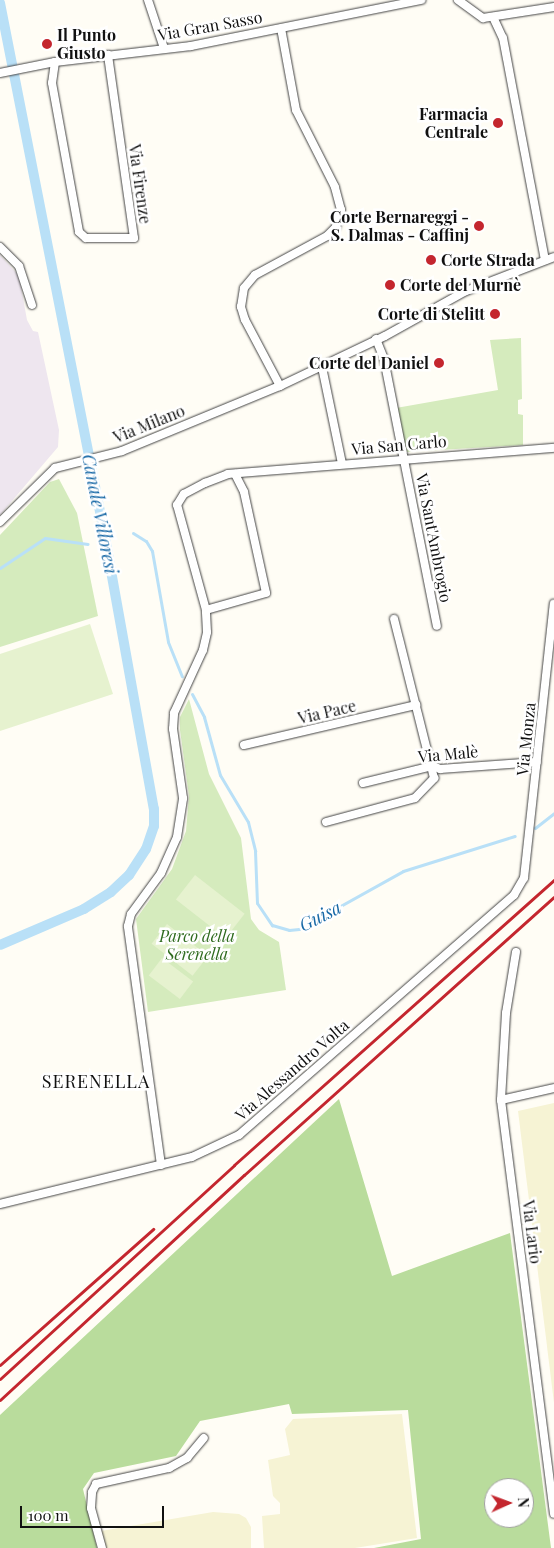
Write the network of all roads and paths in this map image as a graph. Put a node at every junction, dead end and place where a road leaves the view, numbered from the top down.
1 (148, 0) edge
2 (420, 0) edge
3 (458, 0) edge
4 (380, 4) edge
5 (554, 7) edge
6 (508, 16) junction
7 (493, 17) junction
8 (281, 28) junction
9 (503, 38) junction
10 (164, 48) junction
11 (108, 55) junction
12 (55, 62) junction
13 (0, 73) edge
14 (0, 247) edge
15 (554, 258) edge
16 (545, 260) junction
17 (32, 305) dead end
18 (376, 339) junction
19 (322, 367) junction
20 (280, 386) junction
21 (554, 448) edge
22 (404, 459) junction
23 (342, 464) junction
24 (247, 473) junction
25 (235, 474) junction
26 (244, 492) junction
27 (0, 522) edge
28 (554, 604) edge
29 (206, 610) junction
30 (394, 619) dead end
31 (436, 626) dead end
32 (416, 705) junction
33 (244, 745) dead end
34 (537, 762) junction
35 (433, 766) junction
36 (362, 783) dead end
37 (326, 822) dead end
38 (524, 878) joint
39 (516, 952) dead end
40 (554, 1088) edge
41 (501, 1100) junction
42 (161, 1165) junction
43 (0, 1204) edge
44 (204, 1438) dead end
45 (554, 1514) edge
46 (102, 1548) edge

1 - 10 street
2 - 4 street, Via Gran Sasso
3 - 7 street
4 - 8 street, Via Gran Sasso
5 - 6 street
6 - 7 street
6 - 9 street
7 - 9 street
8 - 10 street, Via Gran Sasso
8 - 20 street
9 - 16 street
10 - 11 street, Via Gran Sasso
11 - 12 street, Via Gran Sasso
11 - 12 street, Via Firenze
12 - 13 street, Via Gran Sasso
14 - 17 street
15 - 16 street, Via Milano
16 - 18 street, Via Milano
18 - 19 street, Via Milano
18 - 22 street, Via Sant'Ambrogio
19 - 20 street, Via Milano
19 - 23 street
20 - 27 street, Via Milano
21 - 22 street, Via San Carlo
22 - 23 street, Via San Carlo
22 - 31 street, Via Sant'Ambrogio
23 - 24 street, Via San Carlo
24 - 25 street, Via San Carlo
24 - 26 street
25 - 26 street
25 - 29 street, Via San Carlo
26 - 29 street
28 - 34 street, Via Monza
29 - 42 street, Via San Carlo
30 - 32 street
32 - 33 street, Via Pace
32 - 35 street
34 - 35 street, Via Malè
34 - 38 street, Via Monza
35 - 36 street, Via Malè
35 - 37 street
38 - 42 street, Via Alessandro Volta
39 - 41 street, Via Lario
40 - 41 street
41 - 45 street, Via Lario
42 - 43 street, Via Alessandro Volta
44 - 46 street

